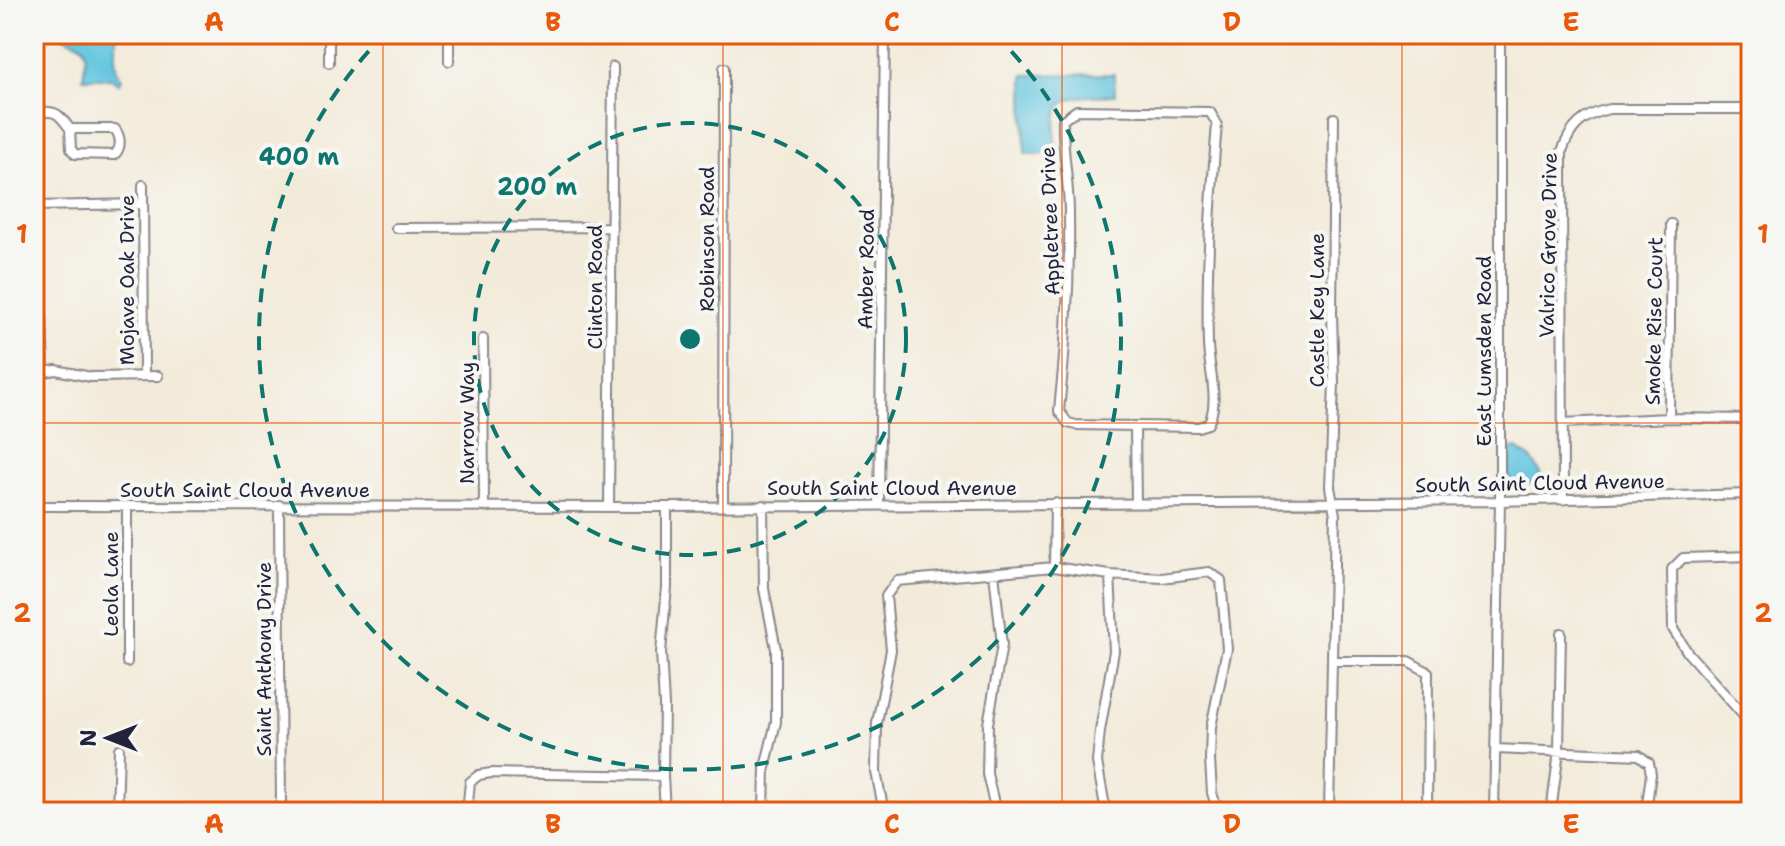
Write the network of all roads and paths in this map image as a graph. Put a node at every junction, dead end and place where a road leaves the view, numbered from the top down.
1 (177, 34) edge
2 (206, 34) edge
3 (329, 34) edge
4 (449, 34) edge
5 (885, 34) edge
6 (1500, 34) edge
7 (449, 61) dead end
8 (329, 63) dead end
9 (613, 67) dead end
10 (724, 68) dead end
11 (1751, 109) edge
12 (36, 112) edge
13 (1334, 118) dead end
14 (70, 129) junction
15 (143, 185) dead end
16 (143, 204) junction
17 (34, 206) edge
18 (1671, 224) dead end
19 (612, 227) junction
20 (396, 228) dead end
21 (34, 273) edge
22 (483, 339) dead end
23 (39, 373) edge
24 (144, 376) junction
25 (158, 376) dead end
26 (1669, 418) junction
27 (1751, 419) edge
28 (1563, 423) junction
29 (1135, 427) junction
30 (1751, 494) edge
31 (1563, 500) junction
32 (1334, 501) junction
33 (1500, 501) junction
34 (1055, 503) junction
35 (1136, 503) junction
36 (879, 504) junction
37 (279, 505) junction
38 (723, 505) junction
39 (763, 505) junction
40 (34, 506) edge
41 (127, 506) junction
42 (484, 507) junction
43 (609, 507) junction
44 (667, 507) junction
45 (1751, 556) edge
46 (1054, 567) junction
47 (994, 573) junction
48 (1110, 575) junction
49 (1561, 633) dead end
50 (1332, 661) junction
51 (127, 662) dead end
52 (1751, 724) edge
53 (119, 749) dead end
54 (1496, 749) junction
55 (1559, 751) junction
56 (663, 776) junction
57 (117, 812) edge
58 (281, 812) edge
59 (467, 812) edge
60 (665, 812) edge
61 (764, 812) edge
62 (884, 812) edge
63 (996, 812) edge
64 (1106, 812) edge
65 (1218, 812) edge
66 (1329, 812) edge
67 (1427, 812) edge
68 (1494, 812) edge
69 (1551, 812) edge
70 (1646, 812) edge

1 - 2 street
3 - 8 street
4 - 7 street
5 - 36 street, Amber Road
6 - 33 street, East Lumsden Road
9 - 19 street, Clinton Road
10 - 38 street, Robinson Road
11 - 28 street, Valrico Grove Drive
12 - 14 street
13 - 32 street, Castle Key Lane
14 - 14 street
15 - 16 street, Mojave Oak Drive
16 - 17 street
16 - 24 street, Mojave Oak Drive
18 - 26 street, Smoke Rise Court
19 - 20 street
19 - 43 street, Clinton Road
21 - 23 street
22 - 42 street, Narrow Way
23 - 24 street
24 - 25 street
26 - 27 street
26 - 28 street
28 - 31 street, Valrico Grove Drive
29 - 29 street, Appletree Drive
29 - 35 street
30 - 31 street, South Saint Cloud Avenue
31 - 33 street, South Saint Cloud Avenue
32 - 33 street, South Saint Cloud Avenue
32 - 35 street, South Saint Cloud Avenue
32 - 50 street, Castle Key Lane
33 - 54 street, East Lumsden Road
34 - 35 street, South Saint Cloud Avenue
34 - 36 street, South Saint Cloud Avenue
34 - 46 street
36 - 39 street, South Saint Cloud Avenue
37 - 41 street, South Saint Cloud Avenue
37 - 42 street, South Saint Cloud Avenue
37 - 58 street, Saint Anthony Drive
38 - 39 street, South Saint Cloud Avenue
38 - 44 street, South Saint Cloud Avenue
39 - 61 street
40 - 41 street, South Saint Cloud Avenue
41 - 51 street, Leola Lane
42 - 43 street, South Saint Cloud Avenue
43 - 44 street, South Saint Cloud Avenue
44 - 56 street
45 - 52 street
46 - 47 street
46 - 48 street
47 - 62 street
47 - 63 street
48 - 64 street
48 - 65 street
49 - 55 street
50 - 66 street, Castle Key Lane
50 - 67 street
53 - 57 street
54 - 55 street
54 - 68 street, East Lumsden Road
55 - 69 street
55 - 70 street
56 - 59 street
56 - 60 street

